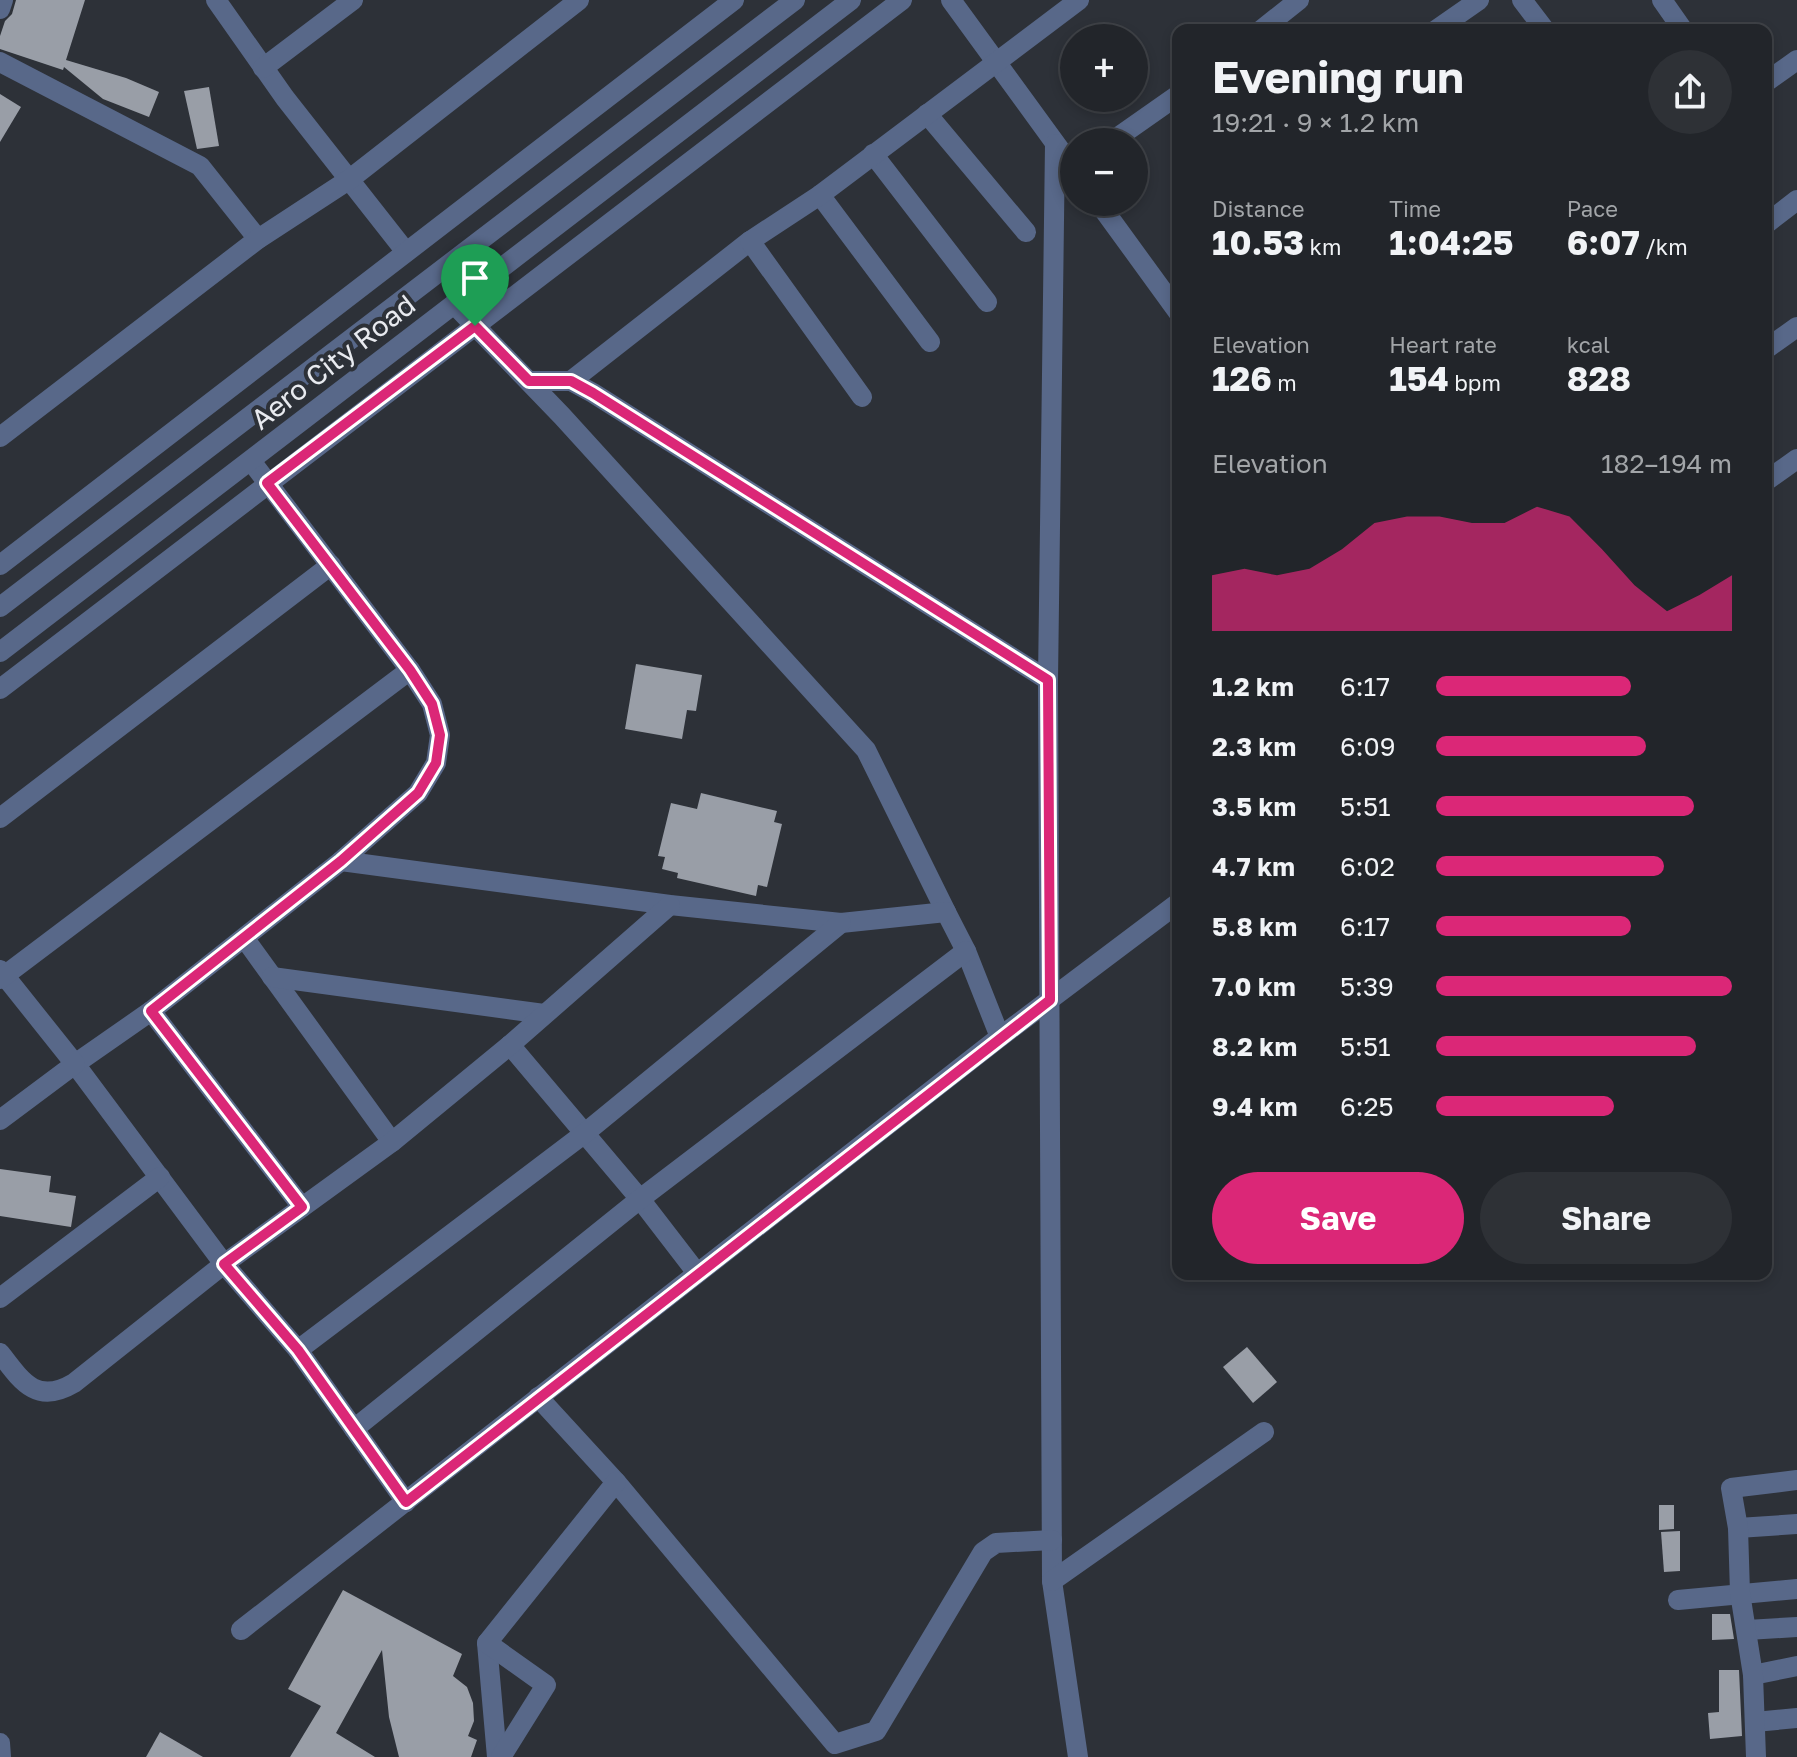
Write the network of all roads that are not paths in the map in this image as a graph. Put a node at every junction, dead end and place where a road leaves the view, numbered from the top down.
1 (3, 0) edge
2 (216, 0) edge
3 (353, 0) edge
4 (579, 0) edge
5 (734, 0) edge
6 (795, 0) edge
7 (851, 0) edge
8 (902, 0) edge
9 (951, 0) edge
10 (1079, 0) edge
11 (1299, 0) edge
12 (1479, 0) edge
13 (1522, 0) edge
14 (1662, 0) edge
15 (0, 9) edge
16 (1269, 24) edge
17 (1445, 24) edge
18 (1540, 24) edge
19 (1679, 24) edge
20 (1797, 60) edge
21 (997, 61) junction
22 (0, 62) edge
23 (263, 68) junction
24 (1772, 78) edge
25 (1172, 104) edge
26 (927, 114) junction
27 (1133, 128) edge
28 (1055, 144) junction
29 (1060, 150) edge
30 (873, 154) junction
31 (350, 179) junction
32 (820, 195) junction
33 (1797, 200) edge
34 (1108, 216) edge
35 (1772, 219) edge
36 (1026, 232) dead end
37 (258, 239) junction
38 (750, 241) junction
39 (406, 252) junction
40 (987, 302) dead end
41 (454, 304) junction
42 (1172, 304) edge
43 (475, 326) junction
44 (1797, 327) edge
45 (930, 342) dead end
46 (1772, 345) edge
47 (529, 381) junction
48 (571, 381) junction
49 (862, 397) dead end
50 (0, 437) edge
51 (1797, 459) edge
52 (251, 461) junction
53 (1772, 477) edge
54 (267, 483) junction
55 (0, 565) edge
56 (331, 565) junction
57 (0, 607) edge
58 (0, 652) edge
59 (410, 670) junction
60 (1048, 680) junction
61 (0, 689) edge
62 (0, 818) edge
63 (341, 861) junction
64 (670, 905) junction
65 (1172, 908) edge
66 (946, 912) junction
67 (841, 923) junction
68 (245, 939) junction
69 (966, 951) junction
70 (1, 975) edge
71 (272, 977) junction
72 (1050, 1000) junction
73 (151, 1011) junction
74 (544, 1014) junction
75 (1000, 1037) junction
76 (510, 1045) junction
77 (75, 1064) junction
78 (0, 1120) edge
79 (585, 1133) junction
80 (392, 1142) junction
81 (160, 1177) junction
82 (640, 1199) junction
83 (302, 1207) junction
84 (224, 1264) junction
85 (697, 1273) junction
86 (0, 1298) edge
87 (298, 1350) junction
88 (0, 1353) edge
89 (538, 1397) junction
90 (354, 1429) junction
91 (1264, 1432) dead end
92 (1797, 1480) edge
93 (616, 1482) junction
94 (406, 1502) junction
95 (1797, 1524) edge
96 (1738, 1528) junction
97 (1052, 1540) junction
98 (1052, 1581) junction
99 (1797, 1589) edge
100 (1740, 1593) junction
101 (1678, 1600) dead end
102 (1797, 1627) edge
103 (241, 1630) dead end
104 (1747, 1630) junction
105 (487, 1643) junction
106 (1797, 1666) edge
107 (1753, 1675) junction
108 (1797, 1718) edge
109 (1755, 1722) junction
110 (0, 1743) edge
111 (1, 1757) edge
112 (499, 1757) edge
113 (1078, 1757) edge
114 (1756, 1757) edge

1 - 15 street
2 - 23 street
3 - 23 street
4 - 31 street
5 - 39 street
6 - 57 street, Aero City Road
7 - 41 street, Aero City Road
8 - 43 street
9 - 21 street
10 - 21 street
11 - 16 street
12 - 17 street
13 - 18 street
14 - 19 street
20 - 24 street
21 - 26 street
21 - 28 street
22 - 37 street
23 - 31 street
25 - 27 street
26 - 30 street
26 - 36 street
28 - 29 street
28 - 60 street
30 - 32 street
30 - 40 street
31 - 37 street
31 - 39 street
32 - 38 street
32 - 45 street
33 - 35 street
34 - 42 street
37 - 50 street
38 - 48 street
38 - 49 street
39 - 55 street
41 - 43 street
41 - 52 street, Aero City Road
43 - 47 street
43 - 54 street
44 - 46 street
47 - 48 street
47 - 66 street
48 - 60 street
51 - 53 street
52 - 54 street
52 - 58 street, Aero City Road
54 - 56 street
54 - 61 street
56 - 59 street
56 - 62 street
59 - 63 street
59 - 70 street
60 - 72 street
63 - 64 street
63 - 68 street
64 - 67 street
64 - 74 street
65 - 72 street
66 - 67 street
66 - 69 street
67 - 79 street
68 - 71 street
68 - 73 street
69 - 75 street
69 - 82 street
70 - 77 street
71 - 74 street
71 - 80 street
72 - 75 street
72 - 97 street
73 - 77 street
73 - 83 street
74 - 76 street
75 - 85 street
76 - 79 street
76 - 80 street
77 - 78 street
77 - 81 street
79 - 82 street
79 - 87 street
80 - 83 street
81 - 84 street
81 - 86 street
82 - 85 street
82 - 90 street
83 - 84 street
84 - 87 street
84 - 88 street
85 - 89 street
87 - 90 street
89 - 93 street
89 - 94 street
90 - 94 street
91 - 98 street
92 - 96 street
93 - 97 street
93 - 105 street
94 - 103 street
95 - 96 street
96 - 100 street
97 - 98 street
98 - 113 street
99 - 100 street
100 - 101 street
100 - 104 street
102 - 104 street
104 - 107 street
105 - 112 street
105 - 112 street
106 - 107 street
107 - 109 street
108 - 109 street
109 - 114 street
110 - 111 street

